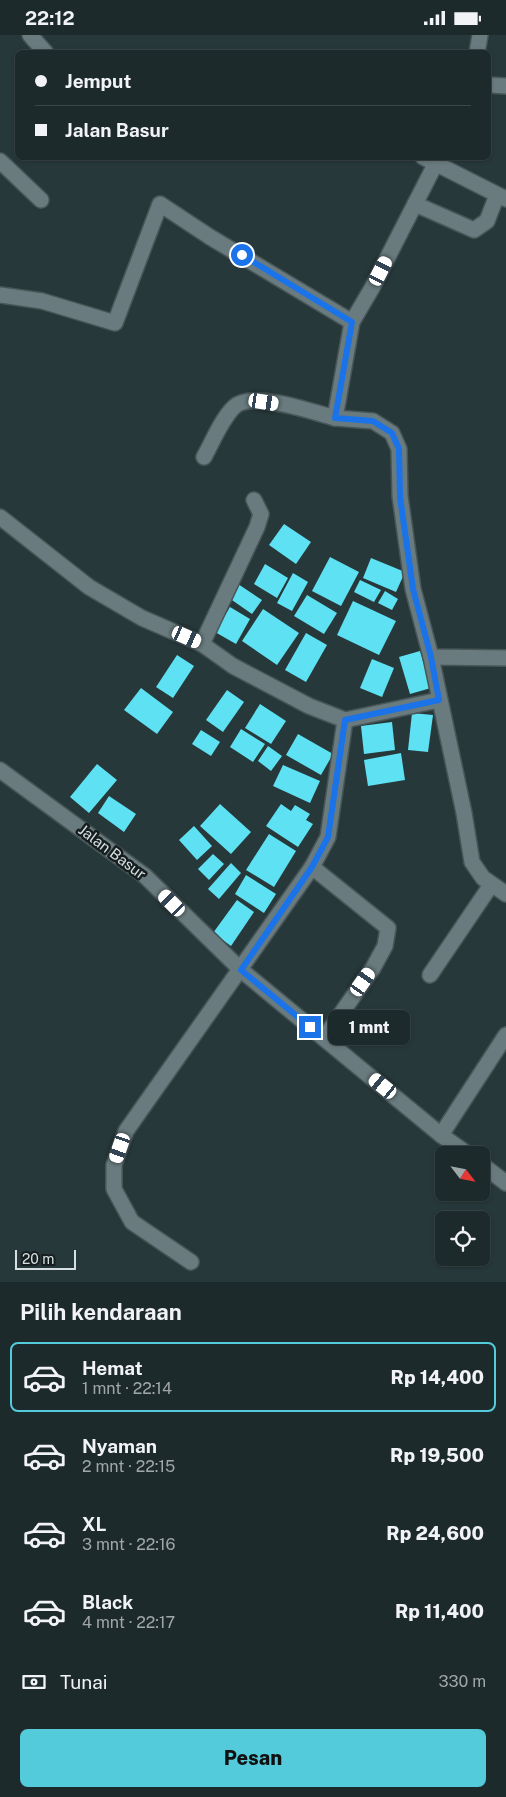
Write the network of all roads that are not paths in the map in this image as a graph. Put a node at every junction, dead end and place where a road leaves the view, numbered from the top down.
1 (30, 35) edge
2 (480, 35) edge
3 (43, 50) edge
4 (478, 50) edge
5 (491, 85) edge
6 (506, 86) edge
7 (432, 160) edge
8 (0, 161) edge
9 (502, 197) edge
10 (41, 200) dead end
11 (415, 203) junction
12 (0, 295) edge
13 (352, 322) junction
14 (335, 418) junction
15 (204, 457) dead end
16 (254, 500) dead end
17 (0, 517) edge
18 (202, 644) junction
19 (431, 657) junction
20 (506, 658) edge
21 (439, 700) junction
22 (345, 720) junction
23 (0, 770) edge
24 (312, 867) junction
25 (491, 885) junction
26 (506, 894) edge
27 (241, 970) junction
28 (430, 975) dead end
29 (506, 1035) edge
30 (324, 1038) junction
31 (442, 1135) junction
32 (457, 1146) edge
33 (490, 1171) edge
34 (506, 1183) edge
35 (191, 1262) dead end

1 - 3 street
2 - 4 street
5 - 6 street
7 - 9 street
7 - 11 street
8 - 10 street
9 - 11 street
11 - 13 street
12 - 13 street
13 - 14 street
14 - 15 street
14 - 19 street
16 - 18 street
17 - 18 street
18 - 22 street
19 - 20 street
19 - 21 street
21 - 22 street
21 - 25 street
22 - 24 street
23 - 27 street, Jalan Basur
24 - 27 street
24 - 30 street
25 - 26 street
25 - 28 street
27 - 30 street, Jalan Basur
27 - 35 street
29 - 31 street
30 - 31 street, Jalan Basur
31 - 32 street, Jalan Basur
33 - 34 street

